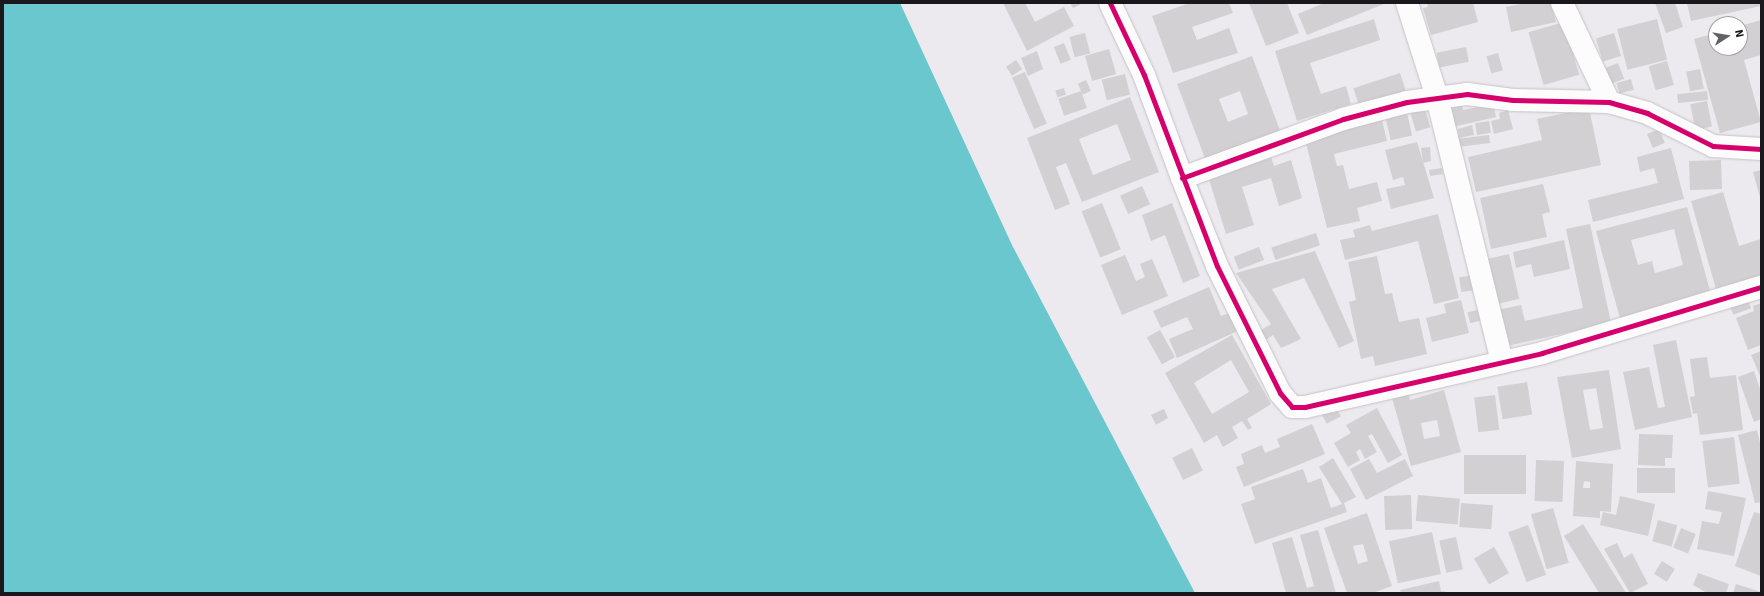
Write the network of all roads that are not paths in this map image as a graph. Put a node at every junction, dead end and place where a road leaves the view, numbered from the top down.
1 (1110, 3) edge
2 (1407, 3) edge
3 (1562, 3) edge
4 (1437, 97) junction
5 (1609, 102) junction
6 (1761, 149) edge
7 (1182, 178) junction
8 (1761, 286) edge
9 (1502, 362) junction

1 - 7 street
2 - 4 street
3 - 5 street
4 - 5 street
4 - 7 street
4 - 9 street
5 - 6 street
7 - 9 street
8 - 9 street

